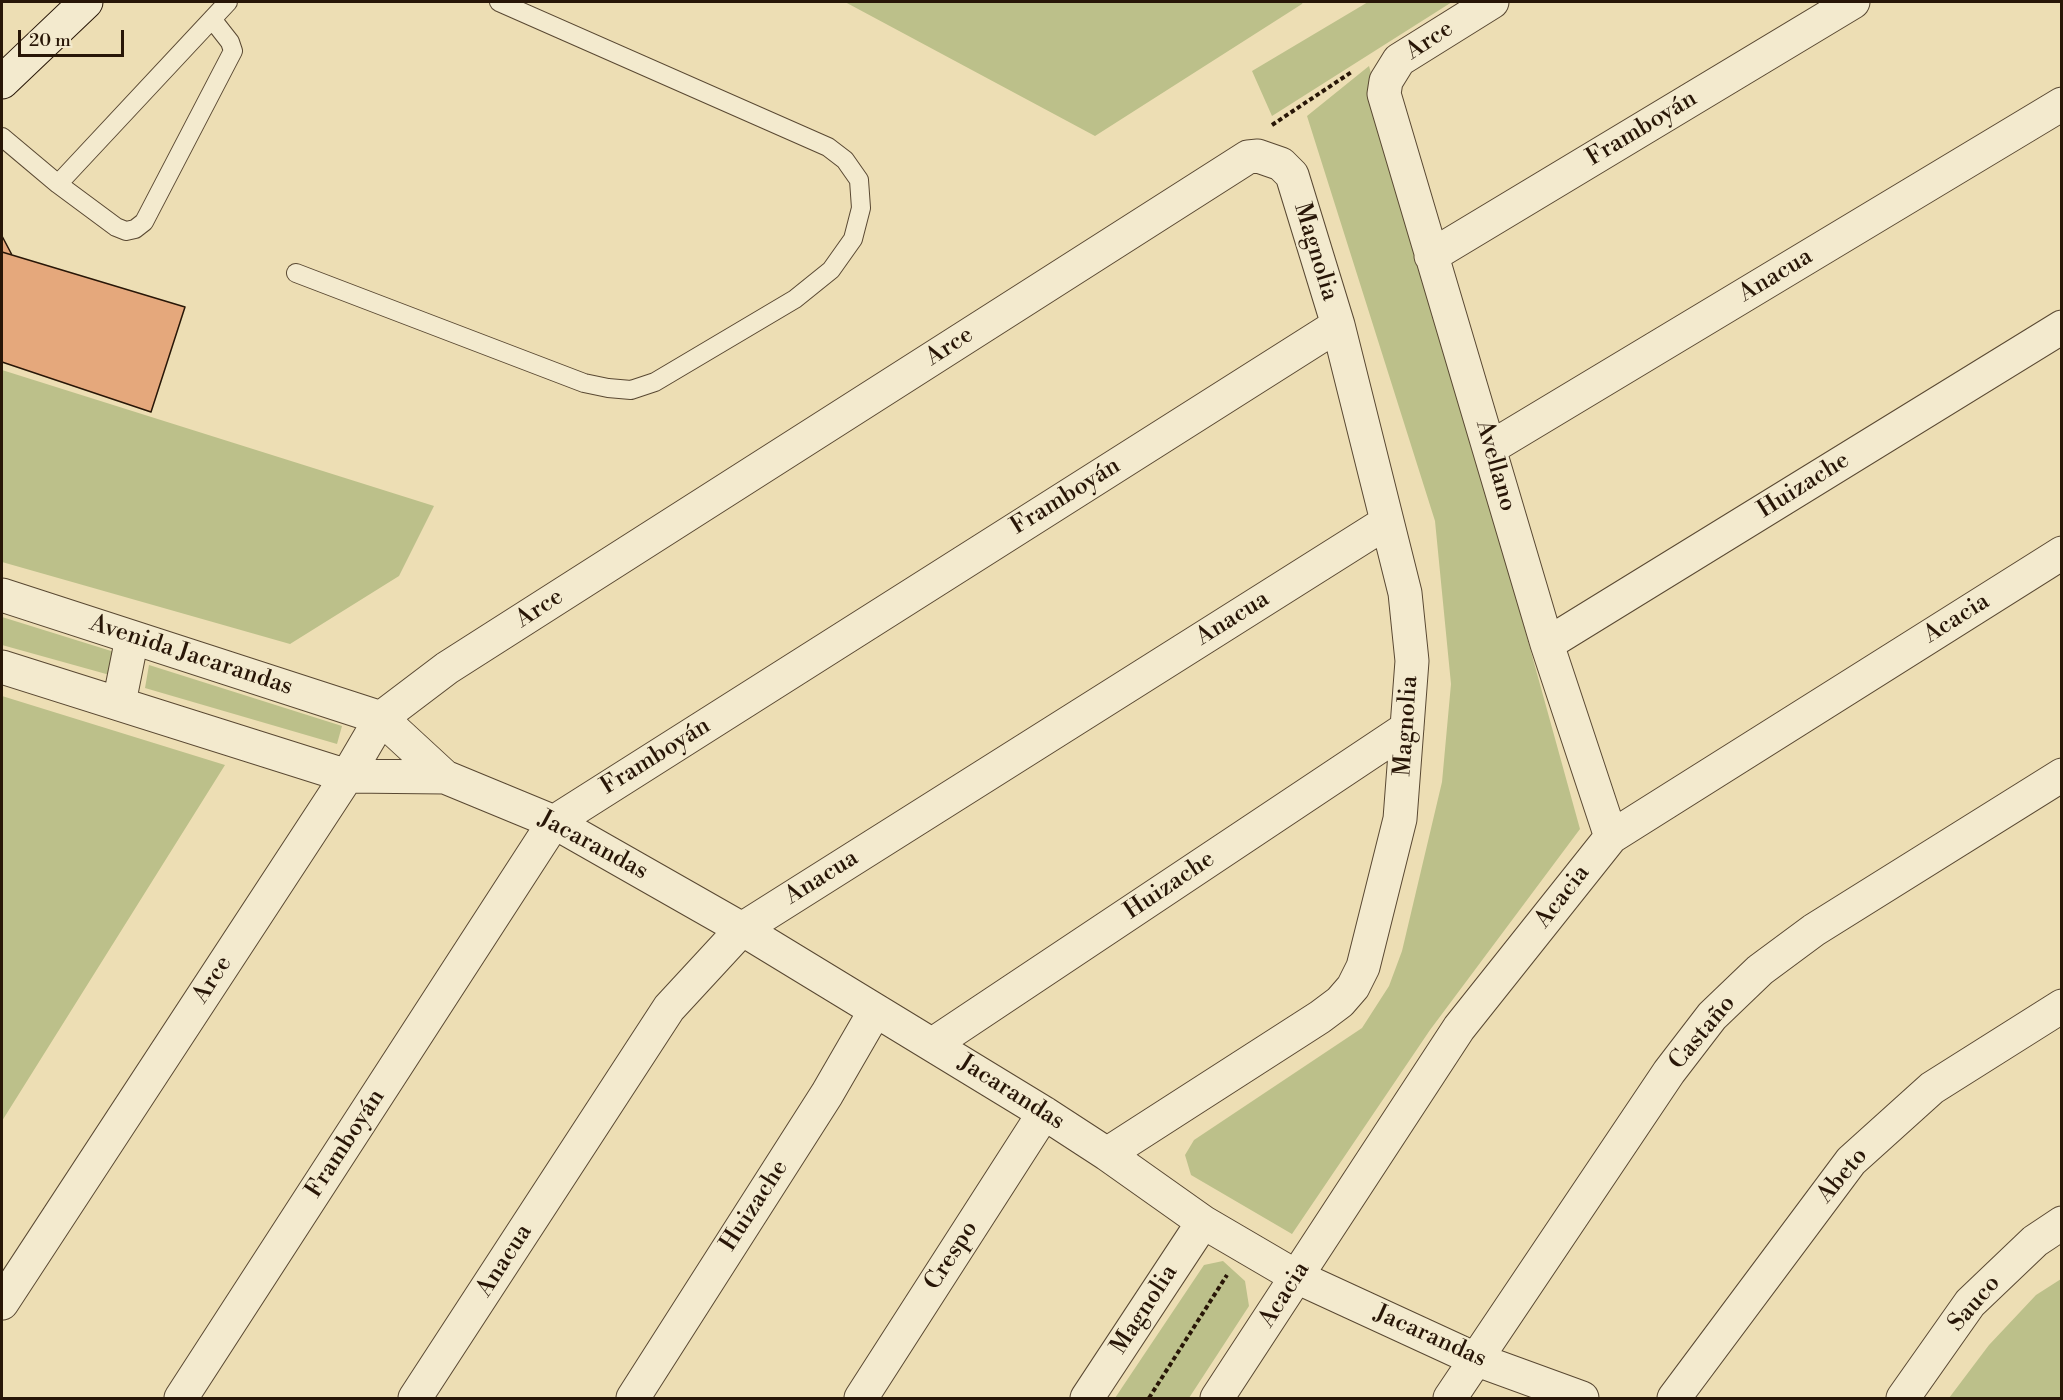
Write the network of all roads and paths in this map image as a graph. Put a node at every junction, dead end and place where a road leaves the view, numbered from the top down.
1 (86, 2) edge
2 (228, 2) edge
3 (499, 2) edge
4 (1492, 2) edge
5 (1853, 2) edge
6 (212, 19) junction
7 (1400, 60) junction
8 (2, 82) edge
9 (1384, 94) joint
10 (2061, 104) edge
11 (2, 137) edge
12 (1248, 157) junction
13 (58, 184) junction
14 (1431, 256) junction
15 (296, 273) dead end
16 (1338, 325) junction
17 (2061, 327) edge
18 (1490, 448) junction
19 (1387, 522) junction
20 (2061, 553) edge
21 (2, 595) edge
22 (132, 638) junction
23 (1547, 644) junction
24 (2, 668) edge
25 (119, 703) junction
26 (381, 718) junction
27 (1407, 728) junction
28 (2061, 775) edge
29 (347, 776) junction
30 (445, 777) junction
31 (554, 822) junction
32 (1611, 837) junction
33 (742, 929) junction
34 (2061, 1006) edge
35 (875, 1011) junction
36 (933, 1044) junction
37 (1044, 1113) junction
38 (1107, 1154) junction
39 (1203, 1222) junction
40 (2061, 1223) edge
41 (1245, 1246) junction
42 (1298, 1277) junction
43 (2, 1303) edge
44 (1475, 1359) junction
45 (181, 1398) edge
46 (415, 1398) edge
47 (633, 1398) edge
48 (861, 1398) edge
49 (1087, 1398) edge
50 (1149, 1398) edge
51 (1217, 1398) edge
52 (1449, 1398) edge
53 (1582, 1398) edge
54 (1674, 1398) edge
55 (1903, 1398) edge

1 - 8 street
2 - 6 lane
3 - 15 lane
4 - 7 street, Arce
5 - 14 street, Framboyán
6 - 13 lane
6 - 13 lane
7 - 9 street, Arce
7 - 12 path
9 - 14 street, Avellano
10 - 18 street, Anacua
11 - 13 lane
12 - 16 street, Magnolia
12 - 26 street, Arce
14 - 18 street, Avellano
16 - 19 street, Magnolia
16 - 31 street, Framboyán
17 - 23 street, Huizache
18 - 23 street, Avellano
19 - 27 street, Magnolia
19 - 33 street, Anacua
20 - 32 street, Acacia
21 - 22 street, Avenida Jacarandas
22 - 25 street
22 - 26 street, Avenida Jacarandas
23 - 32 street, Avellano
24 - 25 street
25 - 29 street
26 - 29 street, Arce
26 - 30 street, Jacarandas
27 - 36 street, Huizache
27 - 38 street, Magnolia
28 - 44 street, Castaño
29 - 30 street, Jacarandas
29 - 43 street, Arce
30 - 31 street, Jacarandas
31 - 33 street, Jacarandas
31 - 45 street, Framboyán
32 - 42 street, Acacia
33 - 35 street, Jacarandas
33 - 46 street, Anacua
34 - 54 street, Abeto
35 - 36 street, Jacarandas
35 - 47 street, Huizache
36 - 37 street, Jacarandas
37 - 38 street, Jacarandas
37 - 48 street, Crespo
38 - 39 street, Jacarandas
39 - 41 street, Jacarandas
39 - 49 street, Magnolia
40 - 55 street, Sauco
41 - 42 street, Jacarandas
41 - 50 path
42 - 44 street, Jacarandas
42 - 51 street, Acacia
44 - 52 street, Castaño
44 - 53 street, Jacarandas

